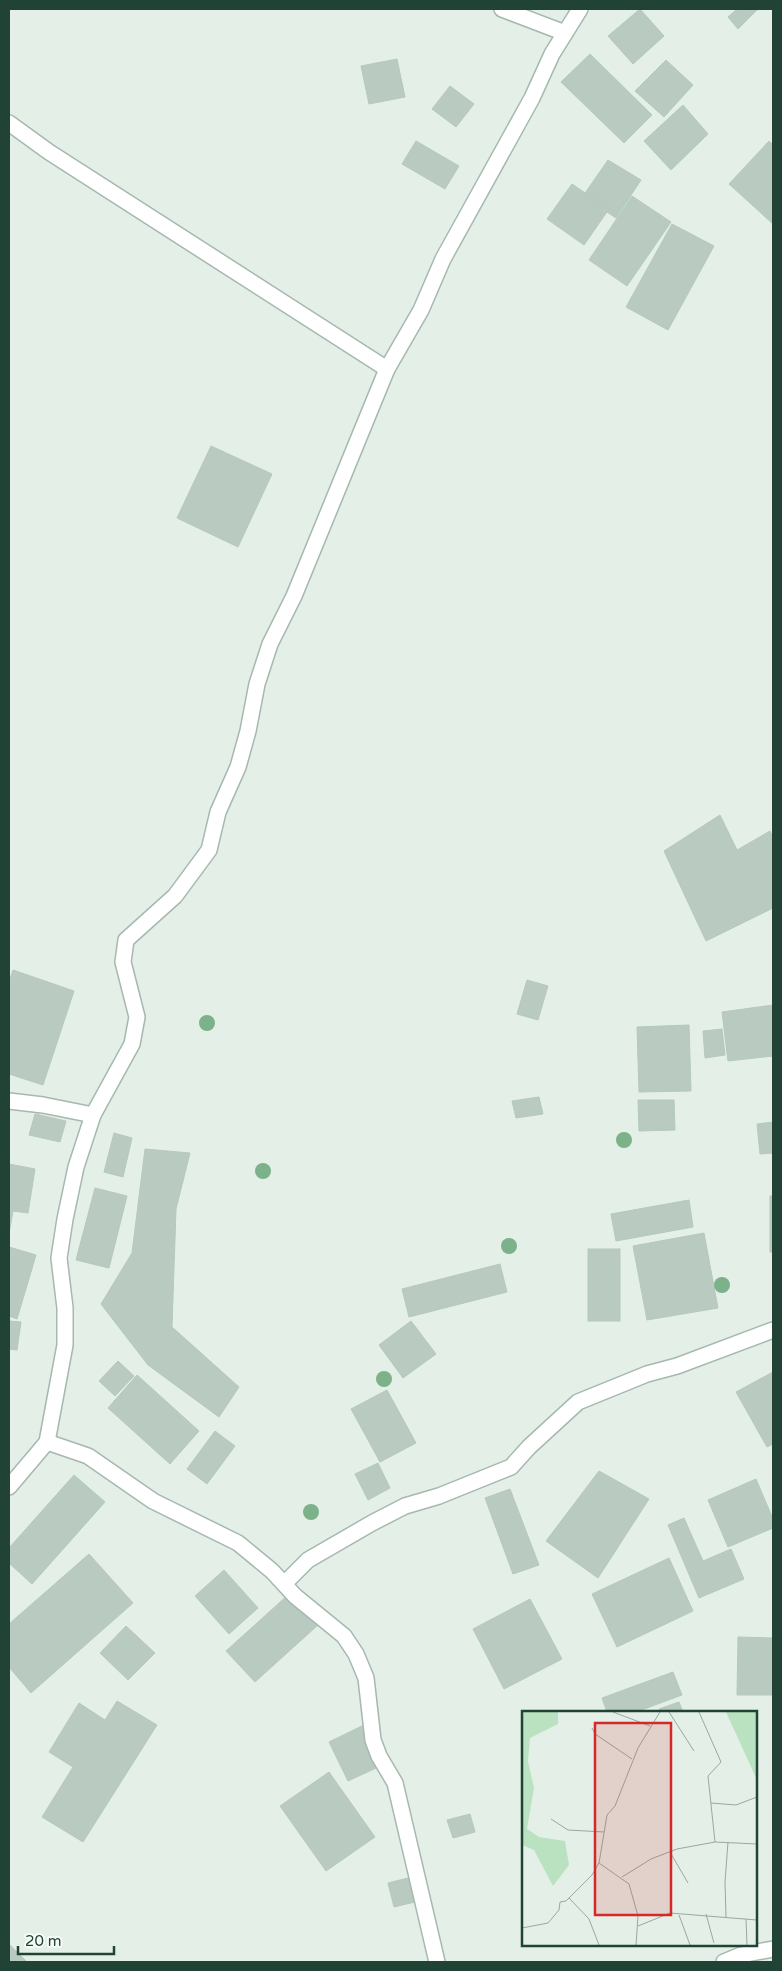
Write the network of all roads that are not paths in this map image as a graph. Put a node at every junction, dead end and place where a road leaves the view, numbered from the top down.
1 (502, 9) edge
2 (580, 9) edge
3 (565, 33) junction
4 (9, 123) edge
5 (387, 368) junction
6 (9, 1101) edge
7 (93, 1115) junction
8 (773, 1330) edge
9 (48, 1442) junction
10 (9, 1487) edge
11 (284, 1584) junction
12 (773, 1949) edge
13 (437, 1962) edge
14 (724, 1962) edge

1 - 3 street
2 - 3 street
3 - 5 street
4 - 5 street
5 - 7 street
6 - 7 street
7 - 9 street
8 - 11 street
9 - 10 street
9 - 11 street
11 - 13 street
12 - 14 street

